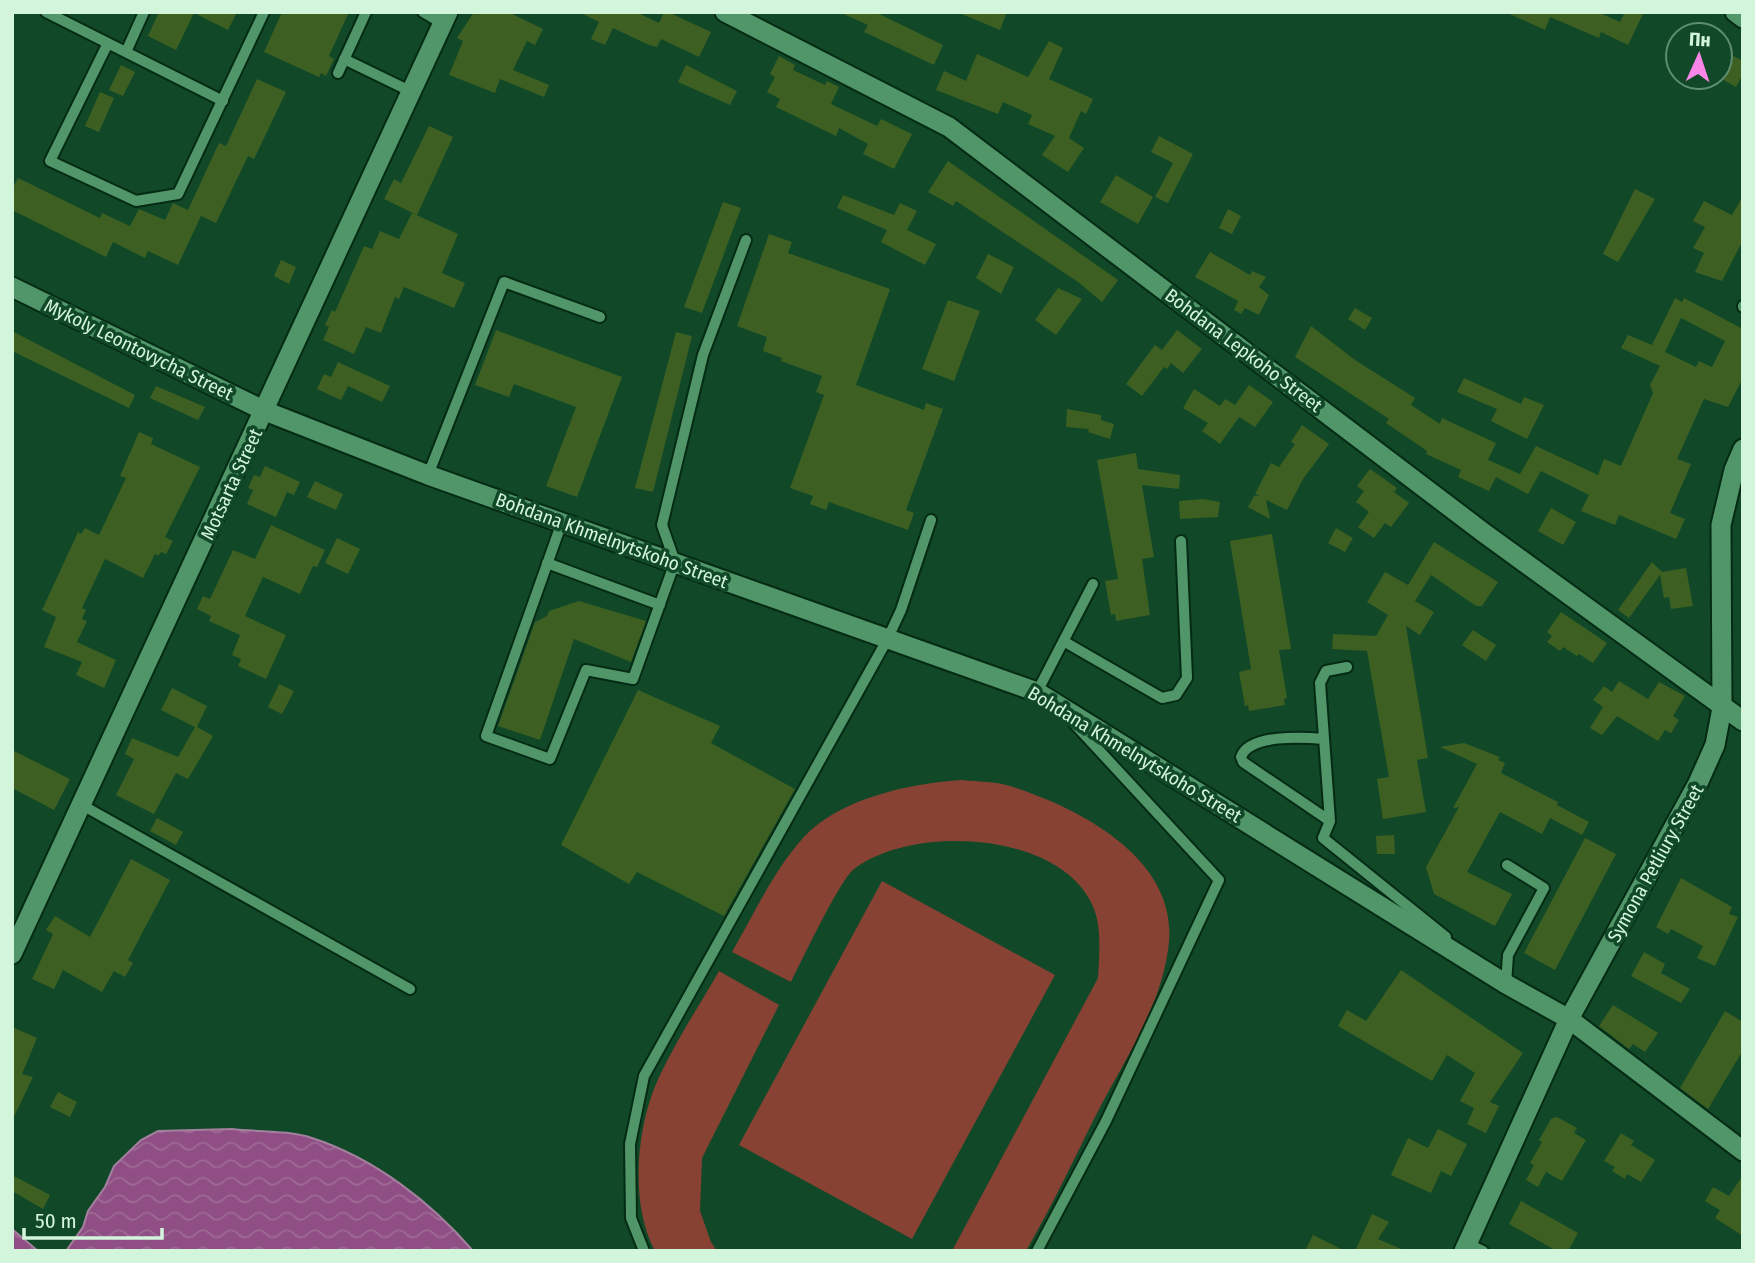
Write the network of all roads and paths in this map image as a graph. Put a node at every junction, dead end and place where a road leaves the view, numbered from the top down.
1 (46, 12) edge
2 (144, 12) edge
3 (264, 12) edge
4 (366, 12) edge
5 (423, 12) edge
6 (725, 12) edge
7 (1735, 12) edge
8 (445, 18) edge
9 (1743, 18) edge
10 (108, 43) junction
11 (126, 52) junction
12 (344, 59) junction
13 (338, 73) dead end
14 (412, 92) junction
15 (223, 101) junction
16 (746, 240) dead end
17 (12, 287) edge
18 (600, 317) dead end
19 (265, 411) junction
20 (1743, 449) edge
21 (1738, 472) edge
22 (428, 475) junction
23 (931, 520) dead end
24 (562, 522) junction
25 (1181, 541) dead end
26 (675, 562) junction
27 (547, 563) junction
28 (1094, 584) dead end
29 (660, 605) junction
30 (887, 640) junction
31 (1066, 642) junction
32 (1348, 667) dead end
33 (1037, 692) junction
34 (1056, 703) junction
35 (1723, 708) junction
36 (1743, 721) edge
37 (1324, 739) junction
38 (82, 806) junction
39 (1330, 821) junction
40 (1507, 864) dead end
41 (12, 954) edge
42 (1478, 963) junction
43 (1506, 984) junction
44 (410, 989) dead end
45 (1569, 1019) junction
46 (1743, 1151) edge
47 (1471, 1248) edge
48 (645, 1251) edge
49 (1037, 1251) edge

1 - 10 lane
2 - 11 lane
3 - 15 lane
4 - 12 lane
5 - 8 lane
6 - 35 street, Bohdana Lepkoho Street
7 - 9 street
8 - 14 street, Motsarta Street
10 - 11 lane
10 - 15 lane
11 - 15 lane
12 - 13 lane
12 - 14 lane
14 - 19 street, Motsarta Street
16 - 26 lane
17 - 19 street, Mykoly Leontovycha Street
18 - 22 lane
19 - 22 street, Bohdana Khmelnytskoho Street
19 - 38 street, Motsarta Street
20 - 21 street, Symona Petliury Street
21 - 35 street, Symona Petliury Street
22 - 24 street, Bohdana Khmelnytskoho Street
23 - 30 lane
24 - 26 street, Bohdana Khmelnytskoho Street
24 - 27 lane
25 - 31 lane
26 - 29 lane
26 - 30 street, Bohdana Khmelnytskoho Street
27 - 29 lane
27 - 29 lane
28 - 31 lane
30 - 33 street, Bohdana Khmelnytskoho Street
30 - 48 lane
31 - 33 lane
32 - 37 lane
33 - 34 street, Bohdana Khmelnytskoho Street
34 - 42 street, Bohdana Khmelnytskoho Street
34 - 49 lane
35 - 36 street, Bohdana Lepkoho Street
35 - 45 street, Symona Petliury Street
37 - 39 lane
37 - 39 lane
38 - 41 street, Motsarta Street
38 - 44 lane
39 - 42 lane
40 - 43 lane
42 - 43 street, Bohdana Khmelnytskoho Street
43 - 45 street, Bohdana Khmelnytskoho Street
45 - 46 street, Bohdana Khmelnytskoho Street
45 - 47 street, Symona Petliury Street

